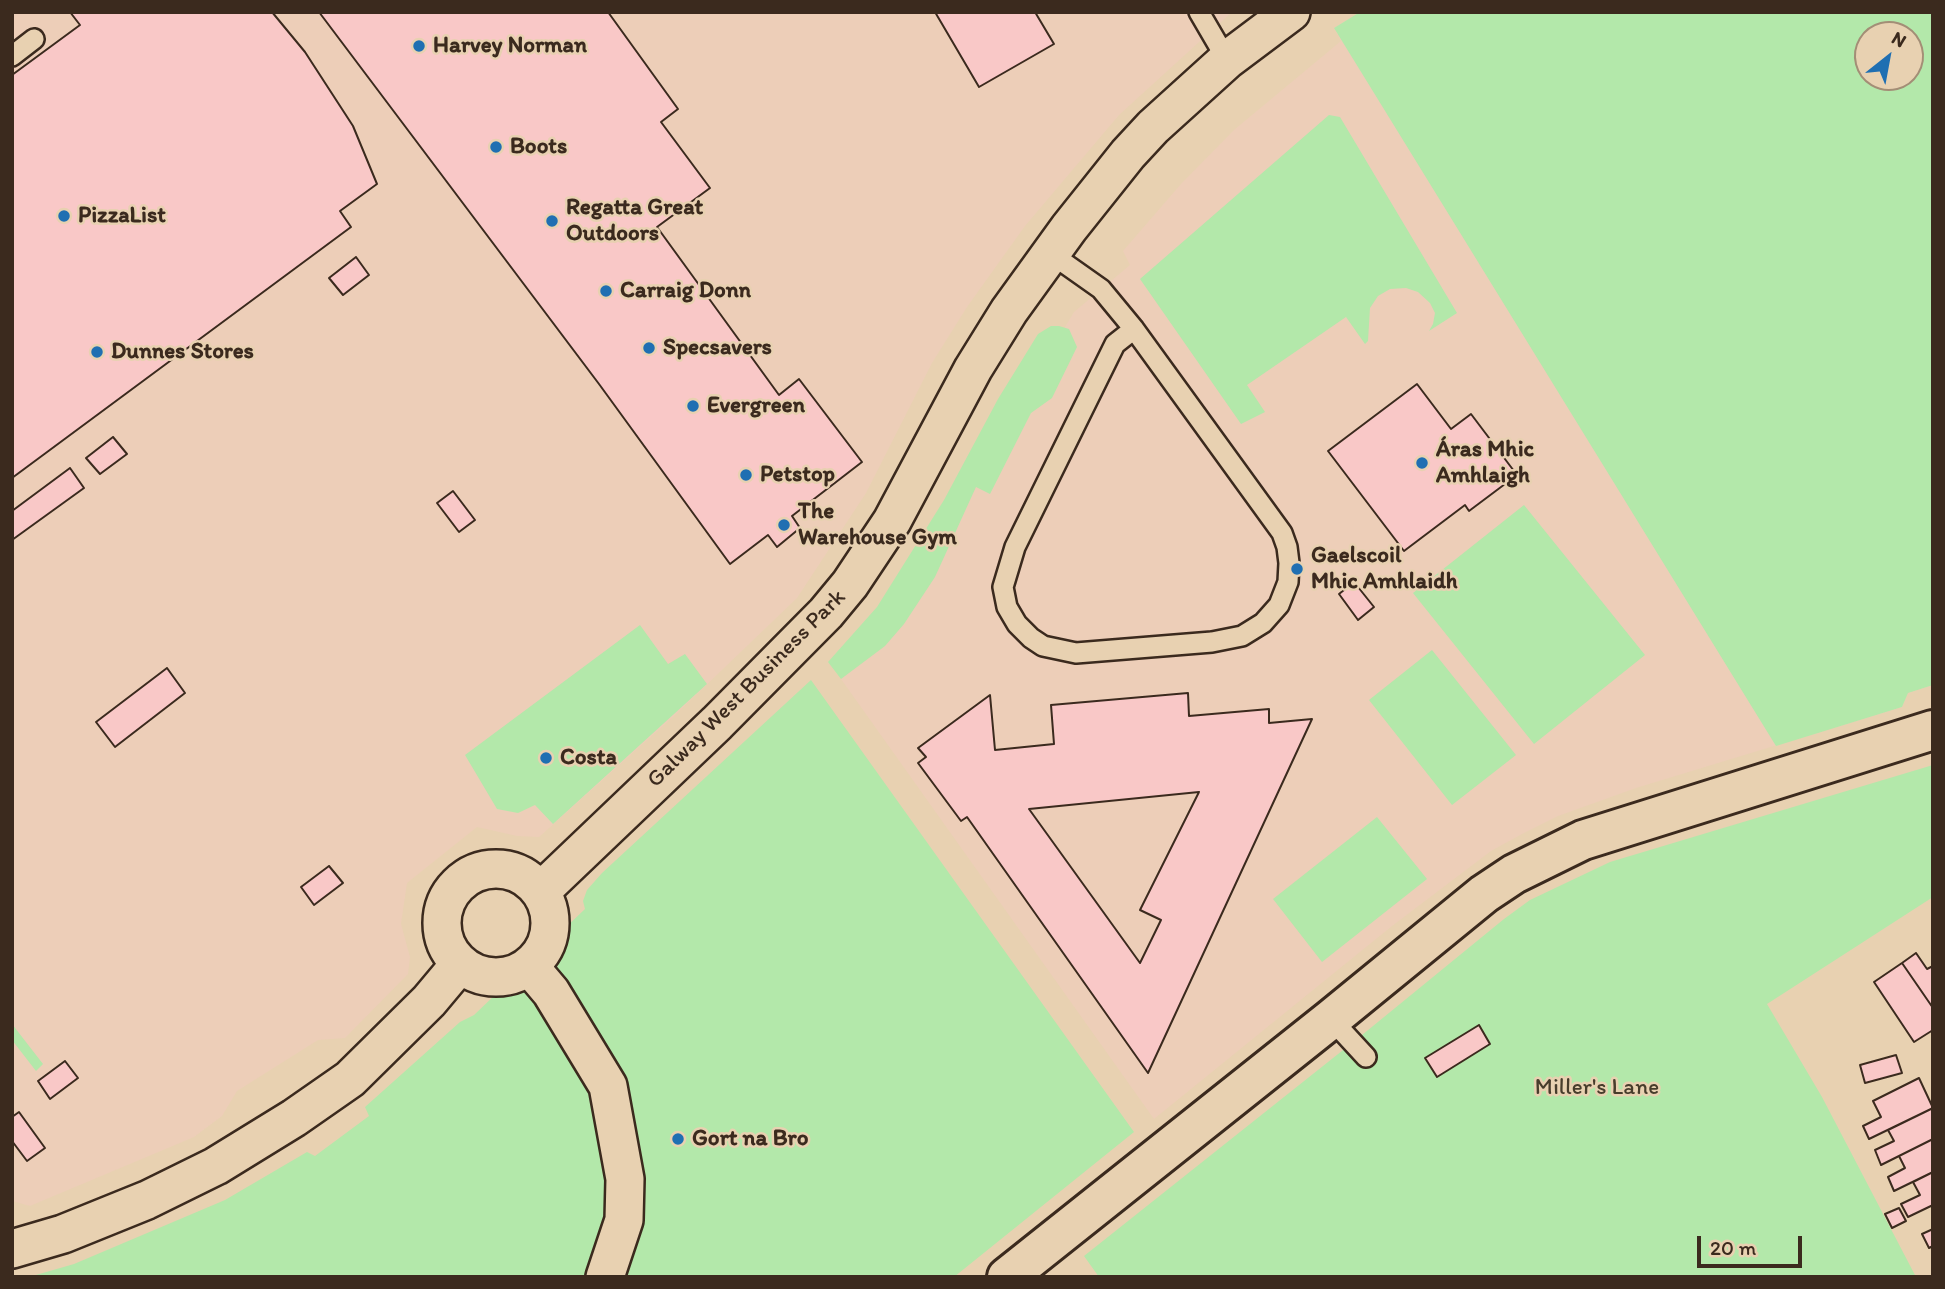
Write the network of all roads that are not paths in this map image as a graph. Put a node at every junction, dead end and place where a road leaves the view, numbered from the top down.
1 (1199, 12) edge
2 (1291, 12) edge
3 (34, 39) dead end
4 (12, 55) edge
5 (1227, 60) junction
6 (1050, 253) junction
7 (1134, 329) junction
8 (1933, 730) edge
9 (540, 892) junction
10 (460, 964) junction
11 (529, 966) junction
12 (1331, 1019) junction
13 (1366, 1057) dead end
14 (12, 1249) edge
15 (605, 1277) edge
16 (1007, 1277) edge

1 - 5 lane
2 - 5 street, Galway West Business Park
3 - 4 lane
5 - 6 street, Galway West Business Park
6 - 7 lane
6 - 9 street, Galway West Business Park
7 - 7 lane
8 - 12 street
9 - 10 street
9 - 11 street
10 - 11 street
10 - 14 street
11 - 15 street
12 - 13 lane
12 - 16 street

